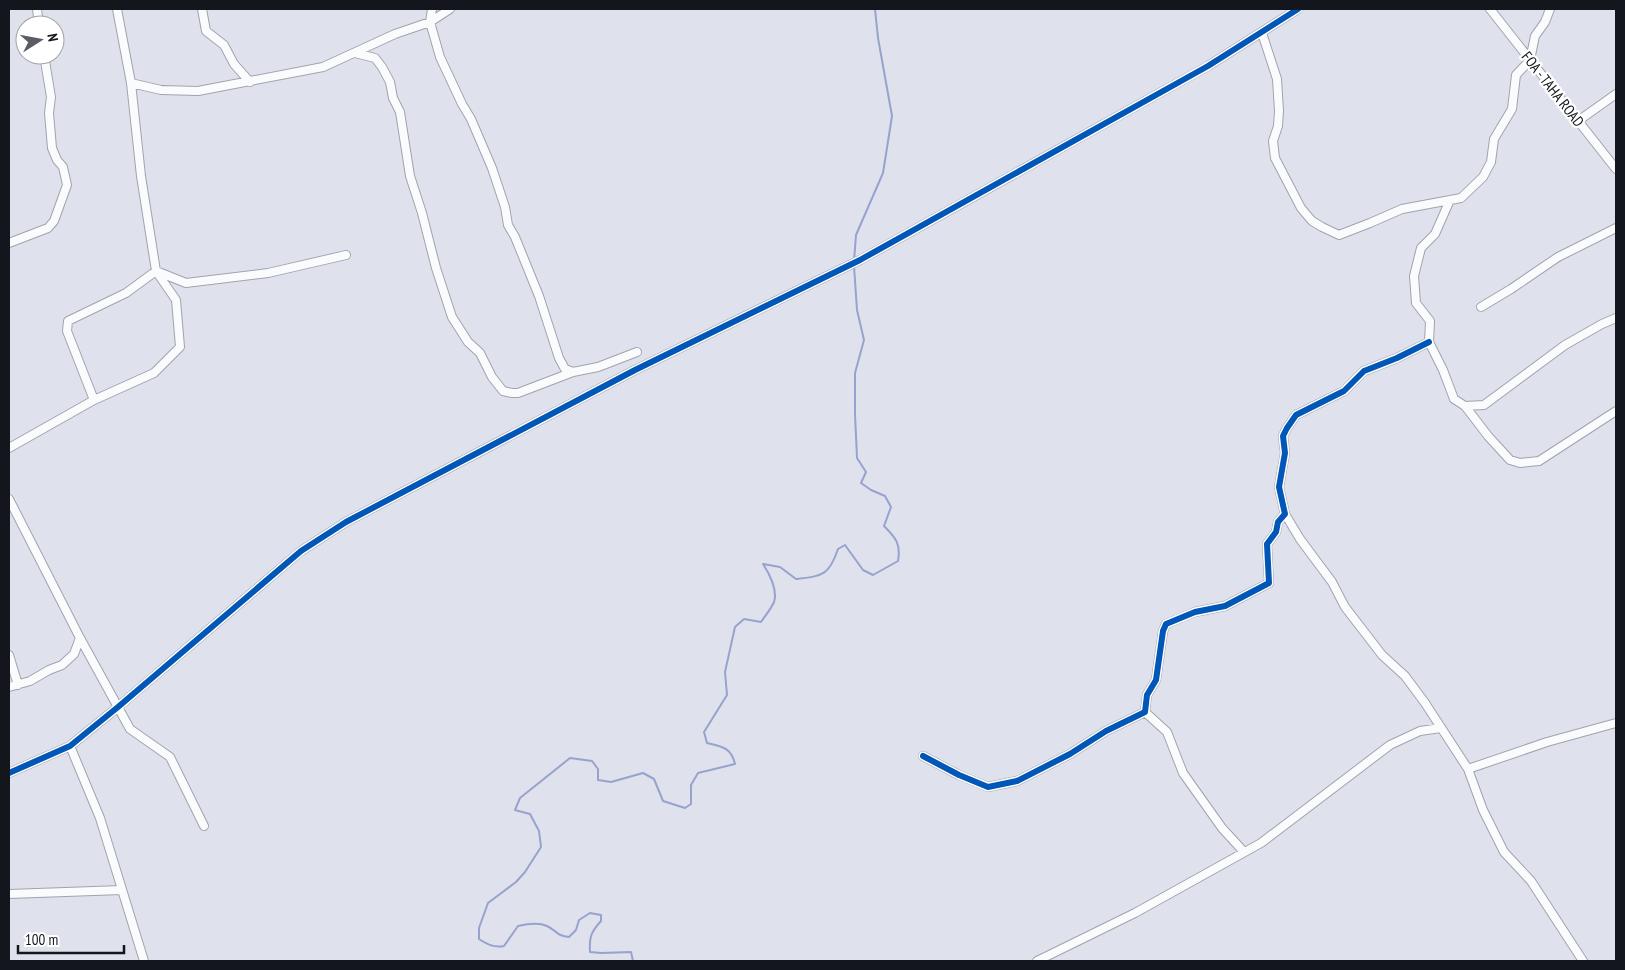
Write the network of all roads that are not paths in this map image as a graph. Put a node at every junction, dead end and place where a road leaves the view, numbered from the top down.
1 (116, 9) edge
2 (202, 9) edge
3 (432, 9) edge
4 (450, 9) edge
5 (1298, 9) edge
6 (1490, 9) edge
7 (1550, 9) edge
8 (430, 22) junction
9 (1262, 33) junction
10 (354, 53) junction
11 (1530, 60) junction
12 (46, 65) edge
13 (250, 82) junction
14 (131, 83) junction
15 (1616, 94) edge
16 (1578, 121) junction
17 (1616, 169) edge
18 (1450, 200) junction
19 (1616, 228) edge
20 (9, 243) edge
21 (346, 255) dead end
22 (156, 271) junction
23 (1481, 307) dead end
24 (1616, 318) edge
25 (1428, 342) junction
26 (637, 352) dead end
27 (574, 372) junction
28 (94, 400) junction
29 (1465, 406) junction
30 (1616, 411) edge
31 (9, 448) edge
32 (9, 499) edge
33 (1286, 514) junction
34 (80, 638) junction
35 (9, 655) edge
36 (18, 685) junction
37 (9, 687) edge
38 (118, 707) junction
39 (1145, 712) junction
40 (1616, 724) edge
41 (1441, 728) junction
42 (70, 746) junction
43 (923, 756) dead end
44 (1468, 769) junction
45 (9, 773) edge
46 (204, 826) dead end
47 (1244, 852) junction
48 (122, 890) junction
49 (9, 894) edge
50 (144, 961) edge
51 (1037, 961) edge
52 (1583, 961) edge

1 - 14 street
2 - 13 street
3 - 8 street
4 - 8 street
5 - 9 street
6 - 11 street, FOA - TAHA ROAD
7 - 11 street
8 - 10 street
8 - 27 street
9 - 18 street
9 - 38 street
10 - 13 street
10 - 27 street
11 - 16 street, FOA - TAHA ROAD
11 - 18 street
12 - 20 street
13 - 14 street
14 - 22 street
15 - 16 street
16 - 17 street, FOA - TAHA ROAD
18 - 25 street
19 - 23 street
21 - 22 street
22 - 28 street
22 - 28 street
24 - 29 street
25 - 29 street
25 - 33 street
26 - 27 street
28 - 31 street
29 - 30 street
32 - 34 street
33 - 39 street
33 - 41 street
34 - 36 street
34 - 38 street
35 - 36 street
36 - 37 street
38 - 42 street
38 - 46 street
39 - 43 street
39 - 47 street
40 - 44 street
41 - 44 street
41 - 47 street
42 - 45 street
42 - 48 street
44 - 52 street
47 - 51 street
48 - 49 street
48 - 50 street

